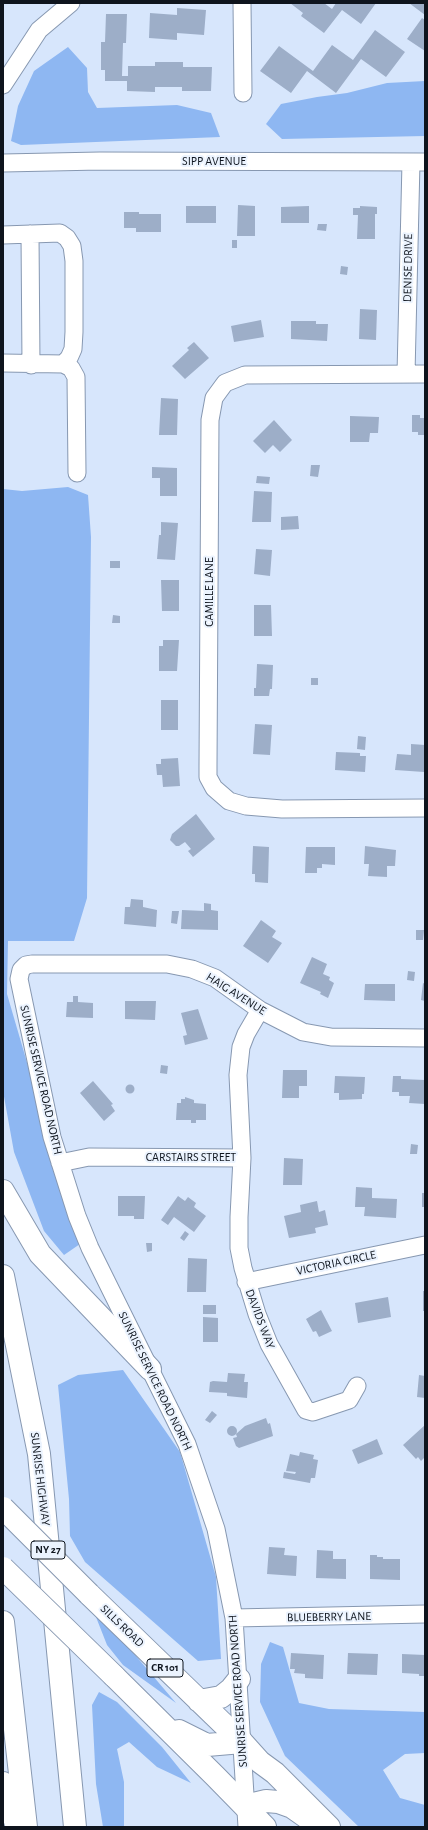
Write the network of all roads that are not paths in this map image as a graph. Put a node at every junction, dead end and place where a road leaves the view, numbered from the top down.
1 (71, 3) edge
2 (242, 3) edge
3 (3, 85) edge
4 (243, 93) dead end
5 (418, 162) edge
6 (3, 163) edge
7 (3, 234) edge
8 (30, 234) junction
9 (3, 363) edge
10 (62, 364) junction
11 (31, 365) junction
12 (406, 374) junction
13 (425, 374) edge
14 (77, 473) dead end
15 (425, 808) edge
16 (22, 970) joint
17 (260, 1010) junction
18 (425, 1038) edge
19 (242, 1158) junction
20 (60, 1163) junction
21 (3, 1191) edge
22 (425, 1245) edge
23 (3, 1276) edge
24 (246, 1282) junction
25 (150, 1369) junction
26 (357, 1386) dead end
27 (3, 1508) edge
28 (3, 1568) edge
29 (425, 1614) edge
30 (234, 1618) junction
31 (3, 1622) edge
32 (239, 1679) junction
33 (199, 1700) junction
34 (157, 1719) junction
35 (242, 1742) junction
36 (3, 1783) edge
37 (245, 1806) junction
38 (17, 1827) edge
39 (26, 1827) edge
40 (75, 1827) edge
41 (247, 1827) edge
42 (265, 1827) edge
43 (319, 1827) edge
44 (329, 1827) edge

1 - 3 street
2 - 4 street
5 - 6 street, SIPP AVENUE
5 - 12 street, DENISE DRIVE
7 - 8 street
8 - 10 street
8 - 11 street
9 - 11 street
10 - 11 street
10 - 14 street
12 - 13 street, CAMILLE LANE
12 - 15 street, CAMILLE LANE
16 - 17 street, HAIG AVENUE
16 - 20 street, SUNRISE SERVICE ROAD NORTH
17 - 18 street, HAIG AVENUE
17 - 19 street, CARSTAIRS STREET
19 - 20 street, CARSTAIRS STREET
19 - 24 street, DAVIDS WAY
20 - 25 street, SUNRISE SERVICE ROAD NORTH
21 - 25 main road
22 - 24 street, VICTORIA CIRCLE
23 - 40 main road, SUNRISE HIGHWAY / NY 27
24 - 26 street, DAVIDS WAY
25 - 30 street, SUNRISE SERVICE ROAD NORTH
27 - 33 main road, SILLS ROAD / CR 101, bridge
28 - 34 main road, bridge
29 - 30 street, BLUEBERRY LANE
30 - 32 street, SUNRISE SERVICE ROAD NORTH
31 - 39 main road
32 - 33 main road
32 - 35 street, SUNRISE SERVICE ROAD NORTH
33 - 35 main road, SILLS ROAD / CR 101
34 - 35 main road
34 - 37 main road
35 - 37 street, SUNRISE SERVICE ROAD NORTH
35 - 44 main road, SILLS ROAD / CR 101
36 - 38 main road
37 - 41 street, SUNRISE SERVICE ROAD NORTH
37 - 42 main road
37 - 43 main road

